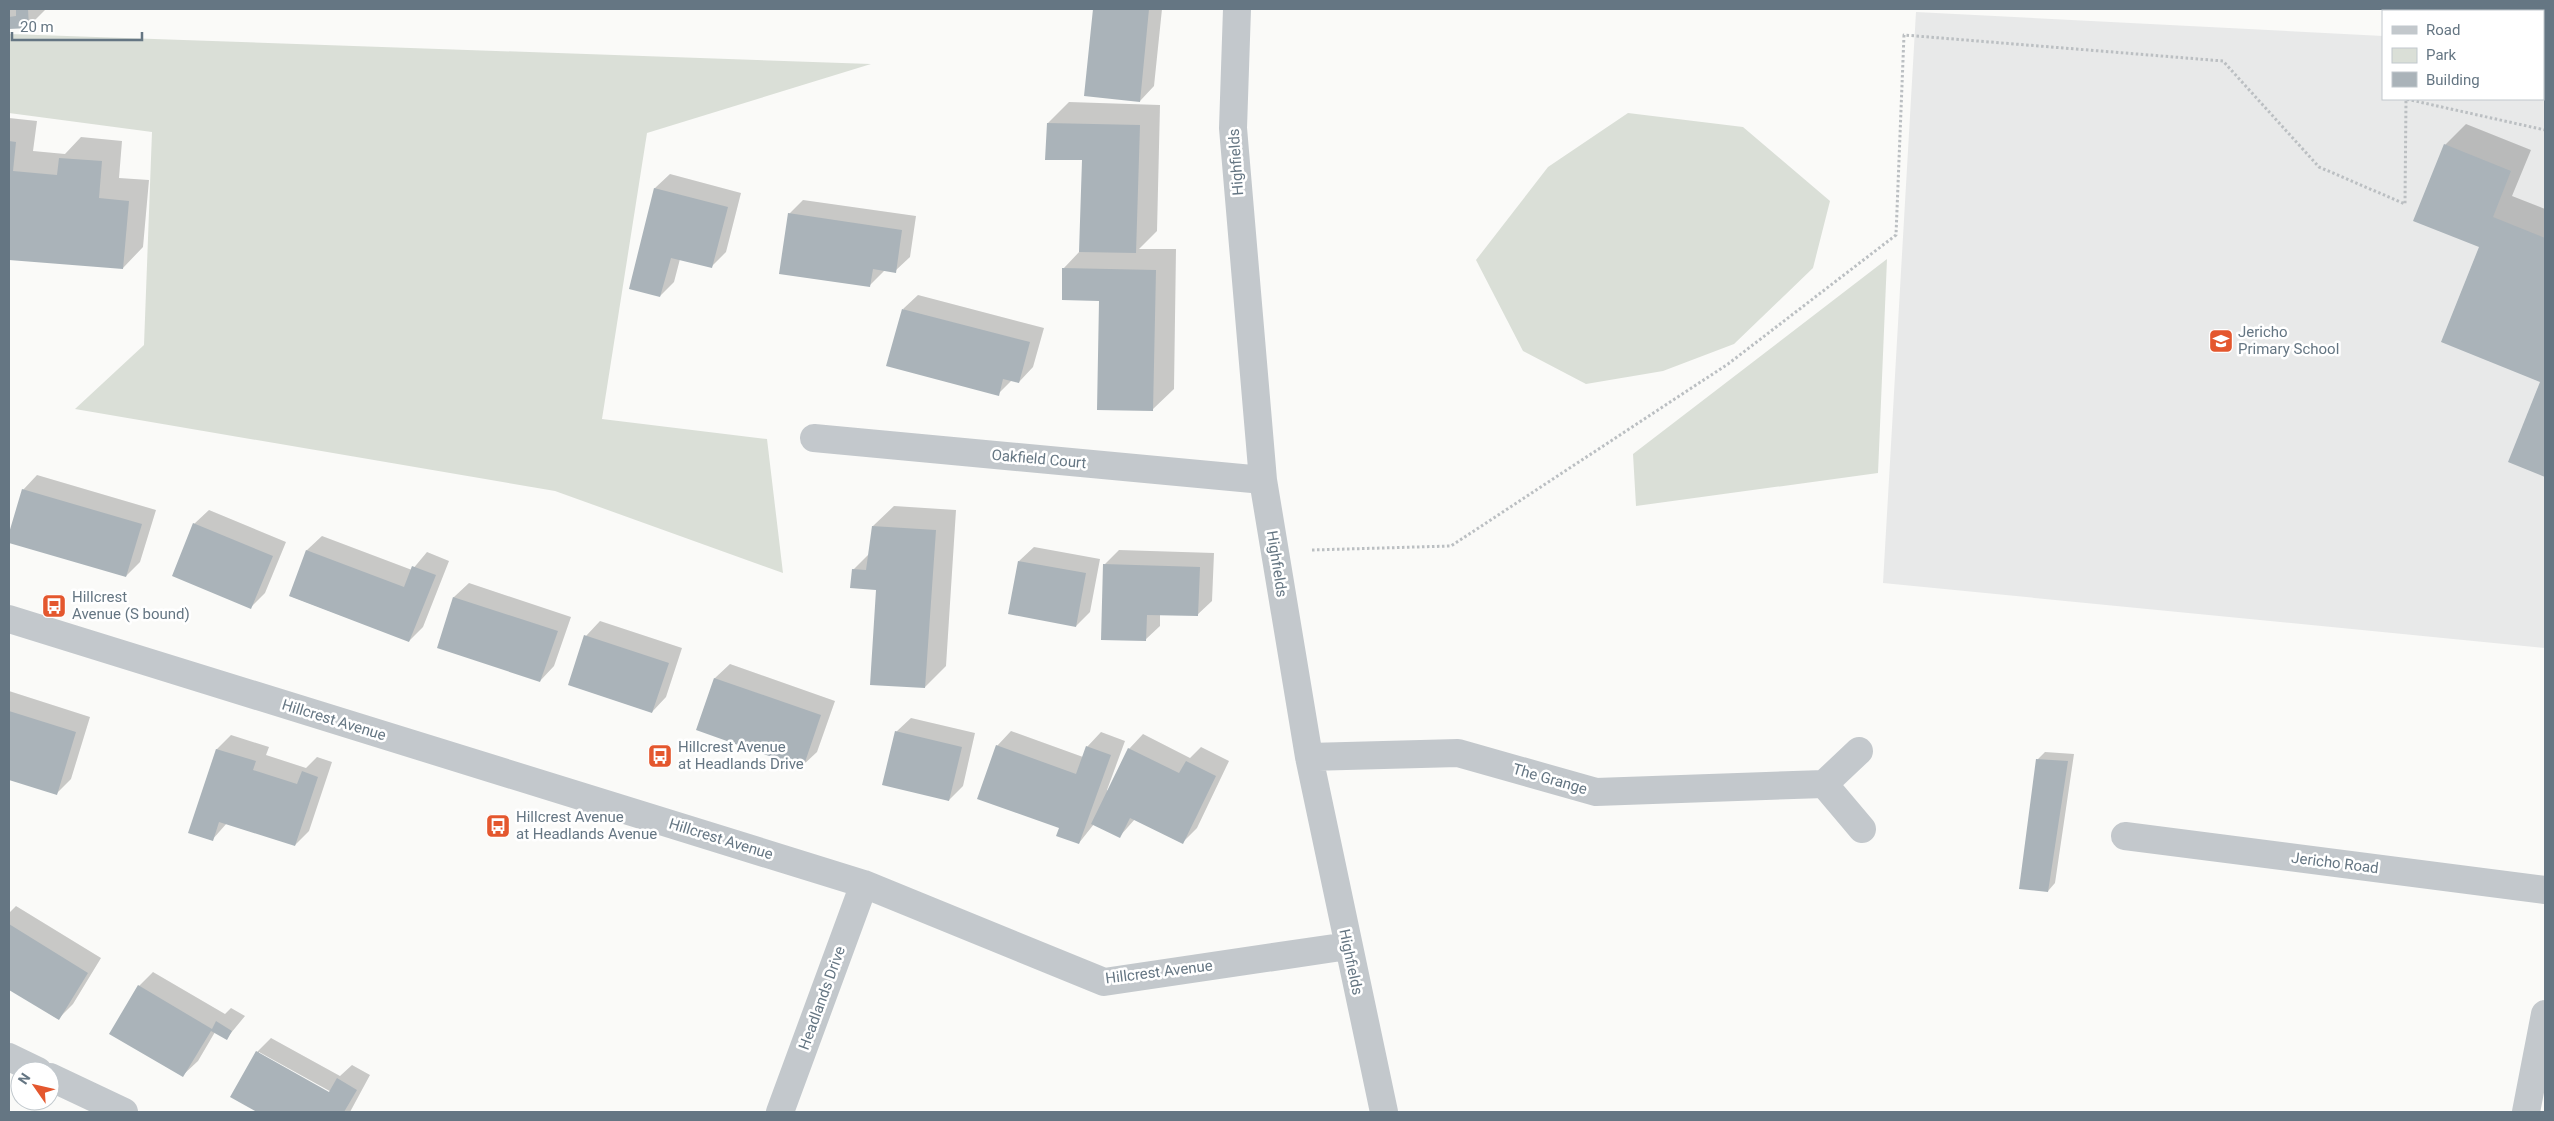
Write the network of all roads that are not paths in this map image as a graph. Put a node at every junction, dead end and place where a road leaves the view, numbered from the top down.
1 (1237, 9) edge
2 (814, 438) dead end
3 (1263, 480) junction
4 (9, 619) edge
5 (1859, 751) dead end
6 (1309, 757) junction
7 (1824, 784) junction
8 (1862, 829) dead end
9 (2125, 836) dead end
10 (864, 884) junction
11 (2545, 890) edge
12 (1348, 946) junction
13 (2545, 1014) edge
14 (60, 1082) edge
15 (124, 1112) edge
16 (780, 1112) edge
17 (1384, 1112) edge
18 (2526, 1112) edge

1 - 3 street, Highfields
2 - 3 street, Oakfield Court
3 - 6 street, Highfields
4 - 10 street, Hillcrest Avenue
5 - 7 street
6 - 7 street, The Grange
6 - 12 street, Highfields
7 - 8 street
9 - 11 street, Jericho Road
10 - 12 street, Hillcrest Avenue
10 - 16 street, Headlands Drive
12 - 17 street, Highfields
13 - 18 street
14 - 15 street

